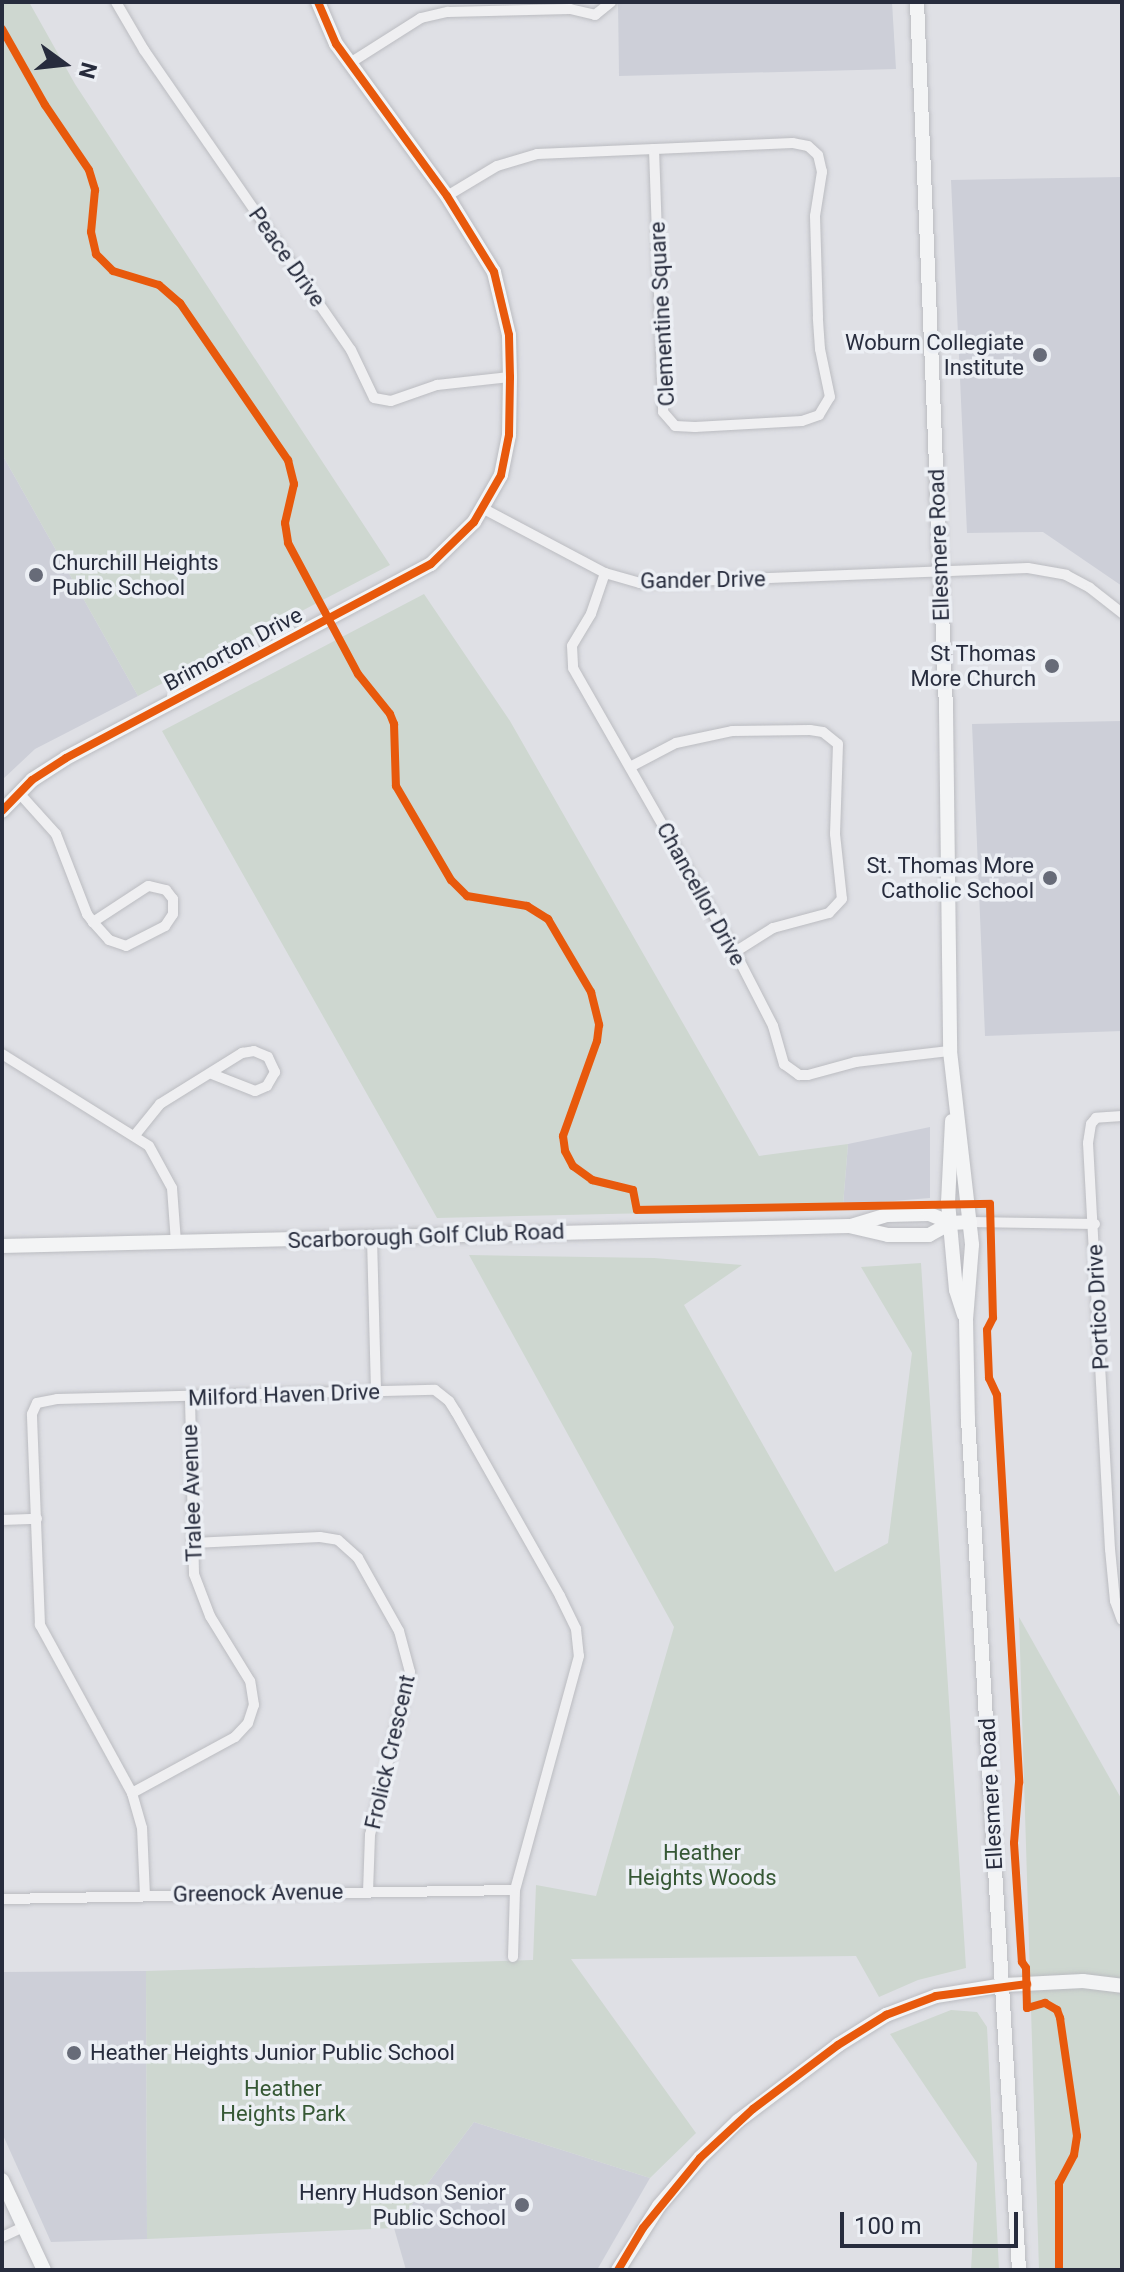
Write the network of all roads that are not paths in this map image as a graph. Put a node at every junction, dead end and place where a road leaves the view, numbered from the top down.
1 (116, 2) edge
2 (318, 2) edge
3 (611, 2) edge
4 (917, 2) edge
5 (350, 63) junction
6 (654, 149) junction
7 (447, 196) junction
8 (510, 377) junction
9 (484, 509) junction
10 (939, 572) junction
11 (605, 573) junction
12 (1122, 613) edge
13 (630, 767) junction
14 (20, 794) junction
15 (2, 811) edge
16 (93, 922) junction
17 (735, 952) junction
18 (950, 1051) junction
19 (2, 1054) edge
20 (212, 1074) junction
21 (954, 1089) junction
22 (1122, 1116) edge
23 (135, 1135) junction
24 (970, 1222) junction
25 (951, 1223) junction
26 (1095, 1224) junction
27 (372, 1238) junction
28 (176, 1242) junction
29 (2, 1246) edge
30 (966, 1319) junction
31 (376, 1393) junction
32 (190, 1398) junction
33 (37, 1519) junction
34 (2, 1520) edge
35 (193, 1543) junction
36 (1116, 1549) edge
37 (1122, 1620) edge
38 (132, 1793) junction
39 (515, 1890) junction
40 (368, 1891) junction
41 (145, 1896) junction
42 (2, 1899) edge
43 (513, 1957) dead end
44 (1004, 1985) junction
45 (1122, 1986) edge
46 (2, 2180) edge
47 (23, 2227) junction
48 (2, 2237) edge
49 (44, 2270) edge
50 (618, 2270) edge
51 (1019, 2270) edge

1 - 8 street, Peace Drive
2 - 5 street, Brimorton Drive
3 - 5 street
4 - 10 street, Ellesmere Road
5 - 7 street, Brimorton Drive
6 - 6 street, Clementine Square
6 - 7 street, Clementine Square
7 - 8 street, Brimorton Drive
8 - 9 street, Brimorton Drive
9 - 11 street, Gander Drive
9 - 14 street, Brimorton Drive
10 - 11 street, Gander Drive
10 - 12 street, Gander Drive
10 - 18 street, Ellesmere Road
11 - 13 street, Chancellor Drive
13 - 17 street, Chancellor Drive
13 - 17 street
14 - 15 street, Brimorton Drive
14 - 16 street
16 - 16 street
17 - 18 street, Chancellor Drive
18 - 21 street, Ellesmere Road
19 - 23 street
20 - 20 street
20 - 23 street
21 - 24 street, Ellesmere Road
21 - 25 street, Ellesmere Road
22 - 26 street, Portico Drive
23 - 28 street
24 - 25 street, Scarborough Golf Club Road
24 - 26 street
24 - 30 street, Ellesmere Road
25 - 27 street, Scarborough Golf Club Road
25 - 30 street, Ellesmere Road
26 - 36 street, Portico Drive
27 - 28 street, Scarborough Golf Club Road
27 - 31 street
28 - 29 street, Scarborough Golf Club Road
30 - 44 street, Ellesmere Road
31 - 32 street, Milford Haven Drive
31 - 39 street, Milford Haven Drive
32 - 33 street, Milford Haven Drive
32 - 35 street, Tralee Avenue
33 - 34 street
33 - 38 street, Milford Haven Drive
35 - 38 street, Tralee Avenue
35 - 40 street, Frolick Crescent
36 - 37 street, Portico Drive
38 - 41 street, Milford Haven Drive
39 - 40 street, Greenock Avenue
39 - 43 street, Milford Haven Drive
40 - 41 street, Greenock Avenue
41 - 42 street, Greenock Avenue
44 - 45 street
44 - 50 street
44 - 51 street, Ellesmere Road
46 - 47 street
47 - 48 street
47 - 49 street

